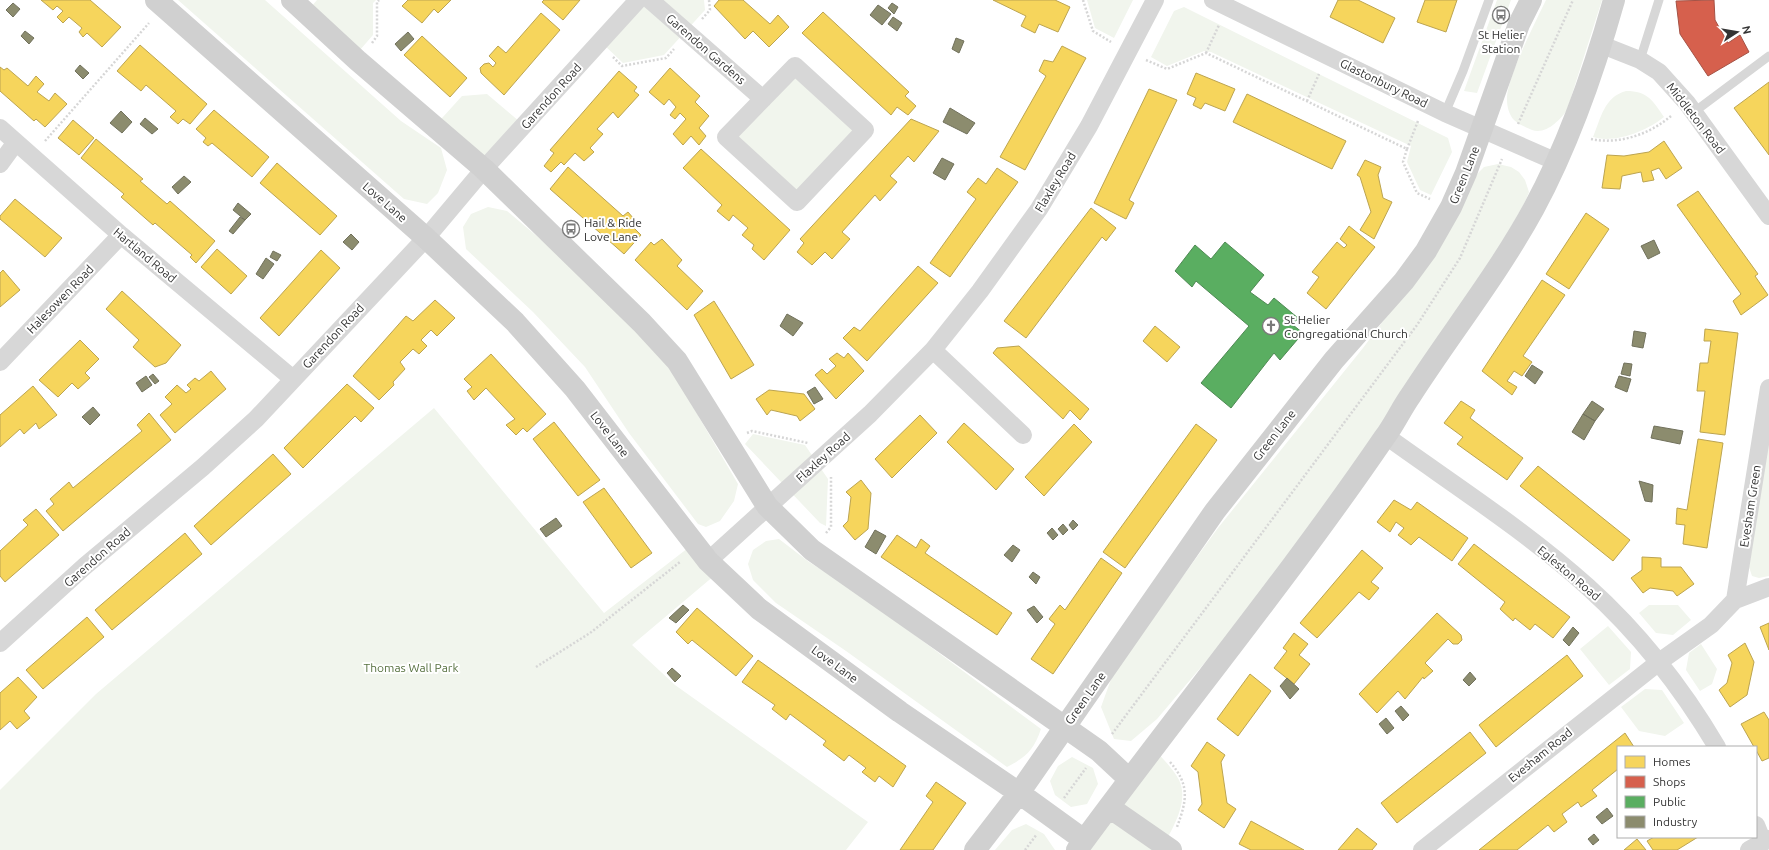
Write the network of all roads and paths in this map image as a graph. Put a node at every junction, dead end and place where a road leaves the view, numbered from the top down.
1 (292, 0) edge
2 (638, 0) edge
3 (650, 0) edge
4 (709, 0) edge
5 (1083, 0) edge
6 (1155, 0) edge
7 (1489, 0) edge
8 (1531, 0) edge
9 (1573, 0) edge
10 (1614, 0) edge
11 (1659, 0) edge
12 (377, 1) edge
13 (160, 3) edge
14 (1220, 3) edge
15 (689, 34) junction
16 (598, 44) junction
17 (1602, 45) junction
18 (1128, 52) junction
19 (1206, 53) junction
20 (1326, 55) junction
21 (1769, 56) edge
22 (357, 60) junction
23 (1640, 60) junction
24 (763, 99) junction
25 (1307, 101) junction
26 (1425, 104) junction
27 (1691, 108) junction
28 (1445, 113) junction
29 (0, 128) edge
30 (1482, 129) junction
31 (1568, 134) junction
32 (1510, 141) junction
33 (16, 142) junction
34 (1408, 148) junction
35 (32, 156) junction
36 (1557, 162) junction
37 (0, 164) edge
38 (484, 169) junction
39 (1451, 207) junction
40 (1769, 216) edge
41 (121, 235) junction
42 (426, 238) junction
43 (934, 350) junction
44 (0, 362) edge
45 (293, 379) junction
46 (1769, 388) edge
47 (1023, 435) dead end
48 (1386, 436) junction
49 (767, 506) junction
50 (703, 554) junction
51 (1769, 587) edge
52 (1735, 600) junction
53 (0, 643) edge
54 (1659, 662) junction
55 (536, 667) dead end
56 (1064, 728) junction
57 (1156, 745) junction
58 (1716, 746) edge
59 (1098, 751) junction
60 (1129, 779) junction
61 (1019, 793) junction
62 (1109, 807) junction
63 (1051, 816) junction
64 (1757, 829) edge
65 (1761, 844) edge
66 (1081, 845) edge
67 (1168, 848) edge
68 (975, 850) edge
69 (1025, 850) edge
70 (1422, 850) edge

1 - 22 street
2 - 16 street, Garendon Road
3 - 15 street, Garendon Gardens
4 - 15 path
5 - 18 path
6 - 18 street, Flaxley Road
7 - 28 lane
8 - 30 street, Green Lane
9 - 32 path
10 - 17 street
11 - 23 lane
12 - 22 path
13 - 35 path
13 - 42 street, Love Lane
14 - 19 path
14 - 20 street, Glastonbury Road
15 - 16 path
15 - 24 street, Garendon Gardens
16 - 38 street, Garendon Road
17 - 23 street, Middleton Road
17 - 31 street
18 - 19 path
18 - 43 street, Flaxley Road
19 - 25 path
20 - 25 path
20 - 26 street, Glastonbury Road
21 - 27 lane
22 - 38 street
23 - 27 street, Middleton Road
24 - 24 street
25 - 34 path
26 - 28 street, Glastonbury Road
26 - 34 path
27 - 31 path
27 - 40 street, Middleton Road
28 - 30 street, Glastonbury Road
29 - 33 street, Hartland Road
30 - 32 street, Glastonbury Road
30 - 39 street, Green Lane
31 - 36 street
32 - 36 street, Glastonbury Road
32 - 59 path
33 - 35 street, Hartland Road
33 - 37 street
34 - 39 path
35 - 41 street, Hartland Road
36 - 48 street
38 - 42 street, Garendon Road
38 - 49 street
39 - 56 street, Green Lane
41 - 44 street, Halesowen Road
41 - 45 street, Hartland Road
42 - 45 street, Garendon Road
42 - 50 street, Love Lane
43 - 47 street
43 - 49 street, Flaxley Road
45 - 53 street, Garendon Road
46 - 52 street, Evesham Green
48 - 54 street, Egleston Road
48 - 57 street
49 - 50 street, Flaxley Road
49 - 56 street
50 - 55 path
50 - 61 street, Love Lane
51 - 52 street
52 - 54 street
54 - 58 street, Egleston Road
54 - 70 street, Evesham Road
56 - 59 street
56 - 61 street, Green Lane
57 - 60 street
57 - 67 path
59 - 60 street
59 - 63 path
60 - 62 street
61 - 63 street, Love Lane
61 - 68 street, Green Lane
62 - 66 street
62 - 67 street
63 - 66 street, Love Lane
63 - 69 path
64 - 65 street

